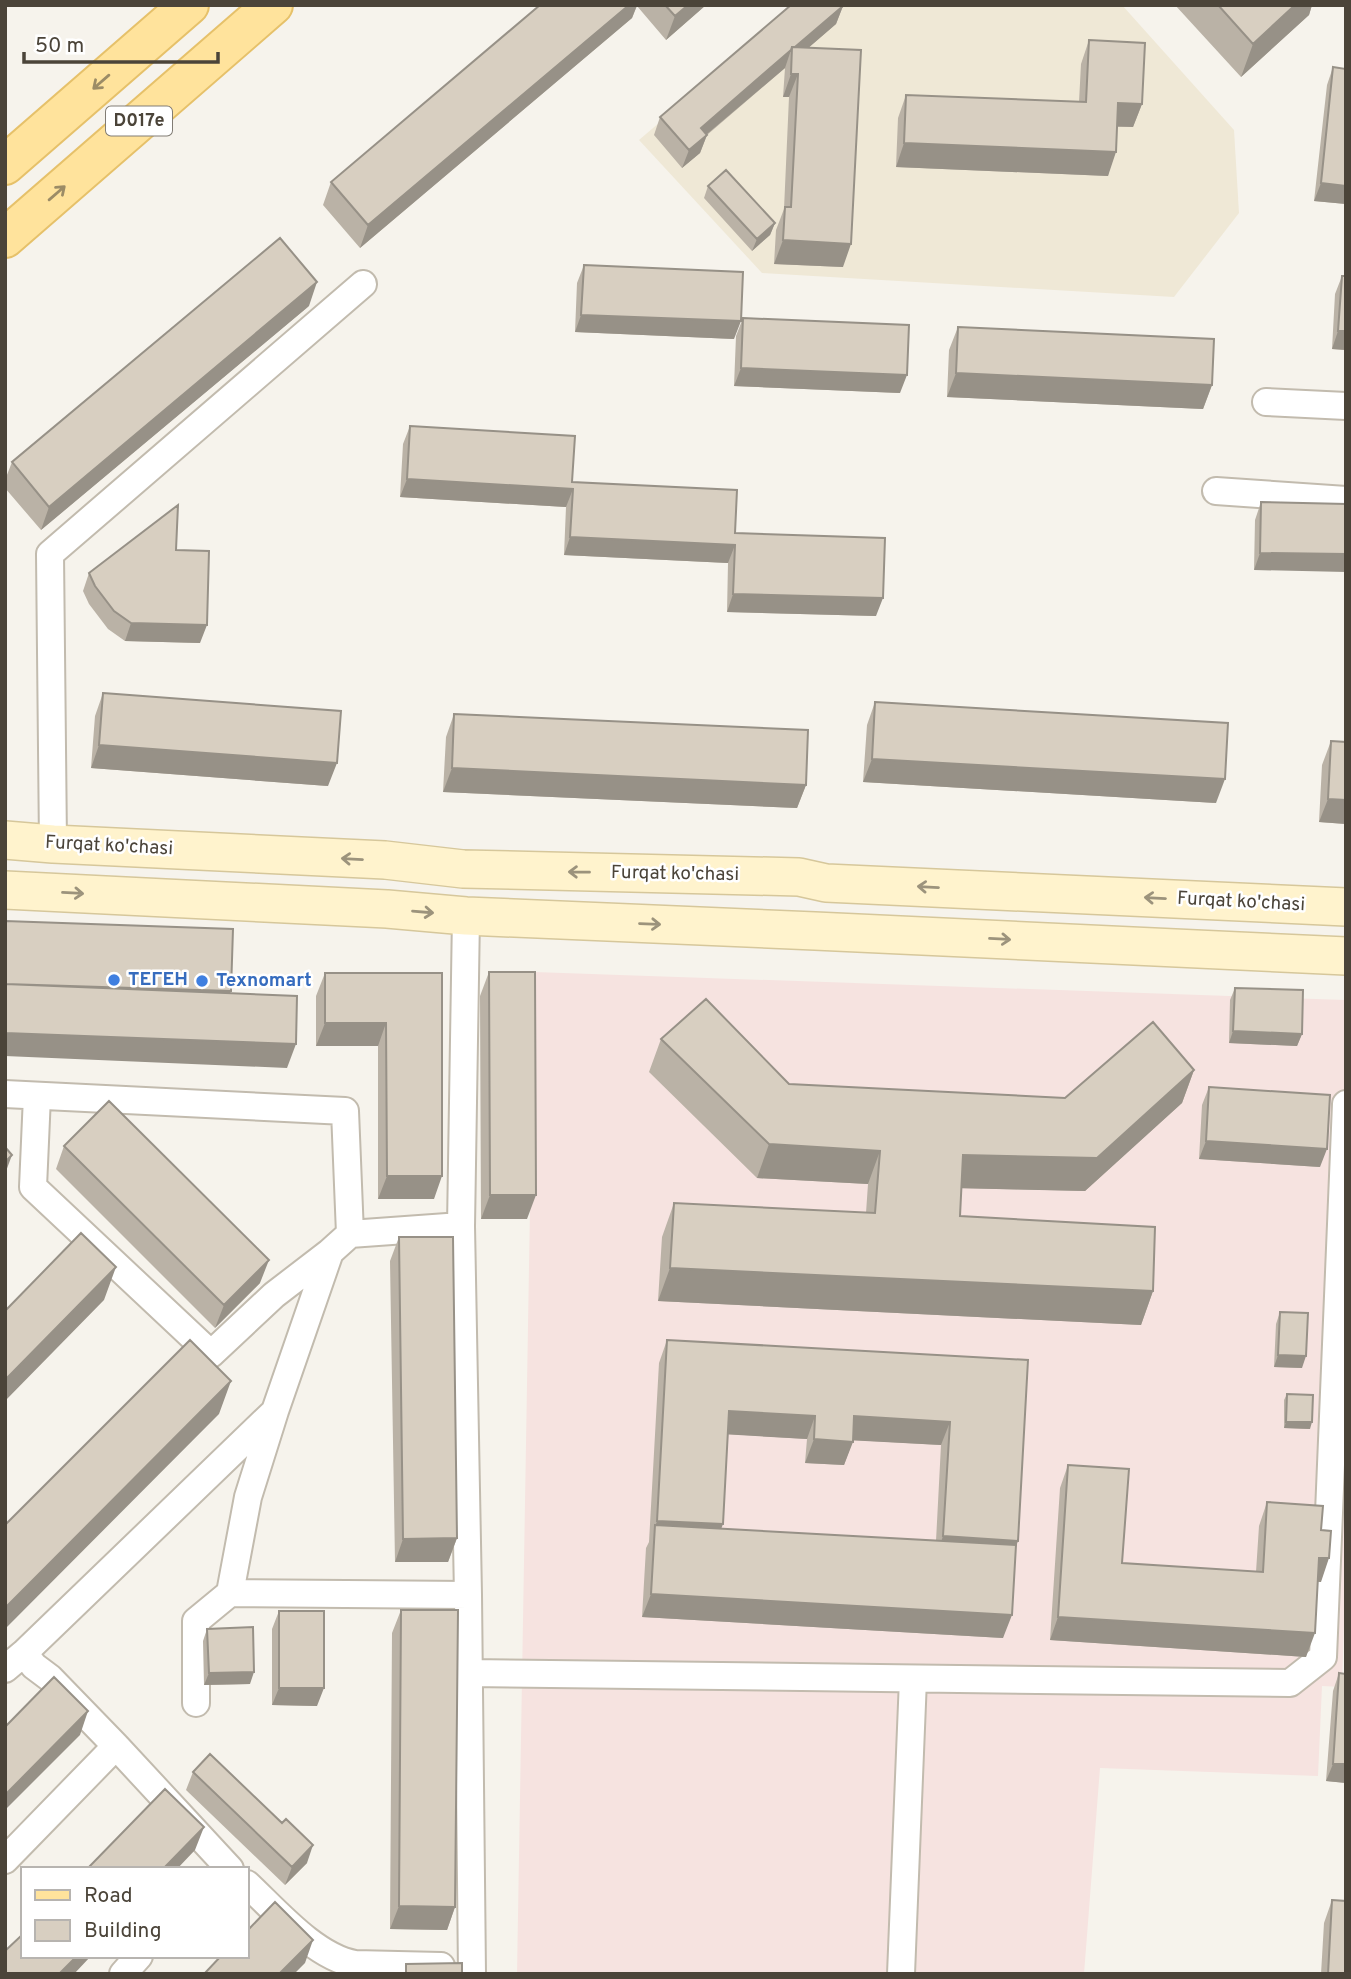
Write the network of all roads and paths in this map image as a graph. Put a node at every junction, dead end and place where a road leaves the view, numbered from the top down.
1 (189, 5) edge
2 (273, 5) edge
3 (5, 165) edge
4 (5, 238) edge
5 (363, 284) dead end
6 (1266, 402) dead end
7 (1346, 406) edge
8 (1216, 491) dead end
9 (1346, 500) edge
10 (5, 840) edge
11 (53, 844) junction
12 (5, 890) edge
13 (1346, 907) edge
14 (466, 916) junction
15 (1346, 956) edge
16 (5, 1094) edge
17 (37, 1096) junction
18 (1346, 1104) edge
19 (461, 1226) junction
20 (350, 1234) junction
21 (330, 1252) junction
22 (275, 1411) junction
23 (230, 1593) junction
24 (468, 1595) junction
25 (14, 1661) edge
26 (469, 1673) junction
27 (913, 1679) junction
28 (196, 1703) dead end
29 (116, 1746) junction
30 (5, 1860) edge
31 (225, 1867) edge
32 (248, 1885) edge
33 (137, 1958) edge
34 (336, 1968) edge
35 (472, 1970) edge
36 (123, 1974) edge
37 (901, 1974) edge

1 -> 3 main road, D017e
4 -> 2 main road, D017e
5 - 11 street
6 - 7 street
8 - 9 street
10 - 11 main road, Furqat ko'chasi
13 -> 11 main road, Furqat ko'chasi
12 -> 14 main road
14 -> 15 main road
14 - 19 street
16 - 17 street
17 - 20 street
17 - 21 street
18 - 27 street
19 - 20 street
19 - 24 street
20 - 21 street
21 - 22 street
22 - 23 street
22 - 25 street
23 - 24 street
23 - 28 street
24 - 26 street
25 - 29 street
26 - 27 street
26 - 35 street
27 - 37 street
29 - 30 street
29 - 31 street
32 - 34 street
33 - 36 street
34 - 35 street

